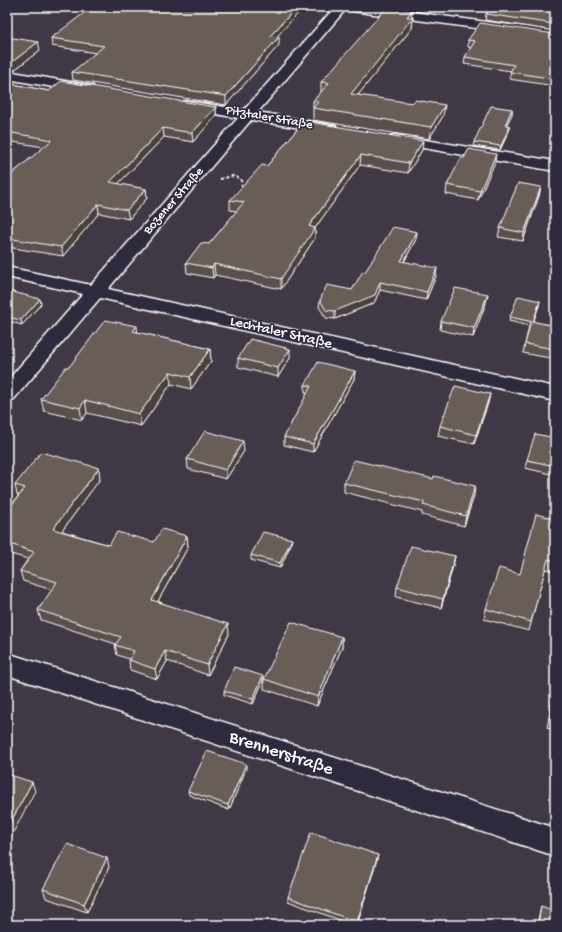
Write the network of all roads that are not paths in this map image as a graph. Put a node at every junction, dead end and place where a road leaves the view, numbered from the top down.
1 (340, 7) edge
2 (348, 7) edge
3 (555, 35) edge
4 (7, 75) edge
5 (105, 91) edge
6 (172, 103) edge
7 (249, 115) junction
8 (344, 131) edge
9 (380, 137) edge
10 (555, 166) edge
11 (7, 272) edge
12 (95, 291) junction
13 (7, 394) edge
14 (555, 394) edge
15 (7, 664) edge
16 (555, 842) edge

1 - 7 street, Bozener Straße
2 - 3 street
4 - 5 street
6 - 7 street, Pitztaler Straße
7 - 8 street, Pitztaler Straße
7 - 12 street, Bozener Straße
9 - 10 street
11 - 12 street, Lechtaler Straße
12 - 13 street, Bozener Straße
12 - 14 street, Lechtaler Straße
15 - 16 street, Brennerstraße

